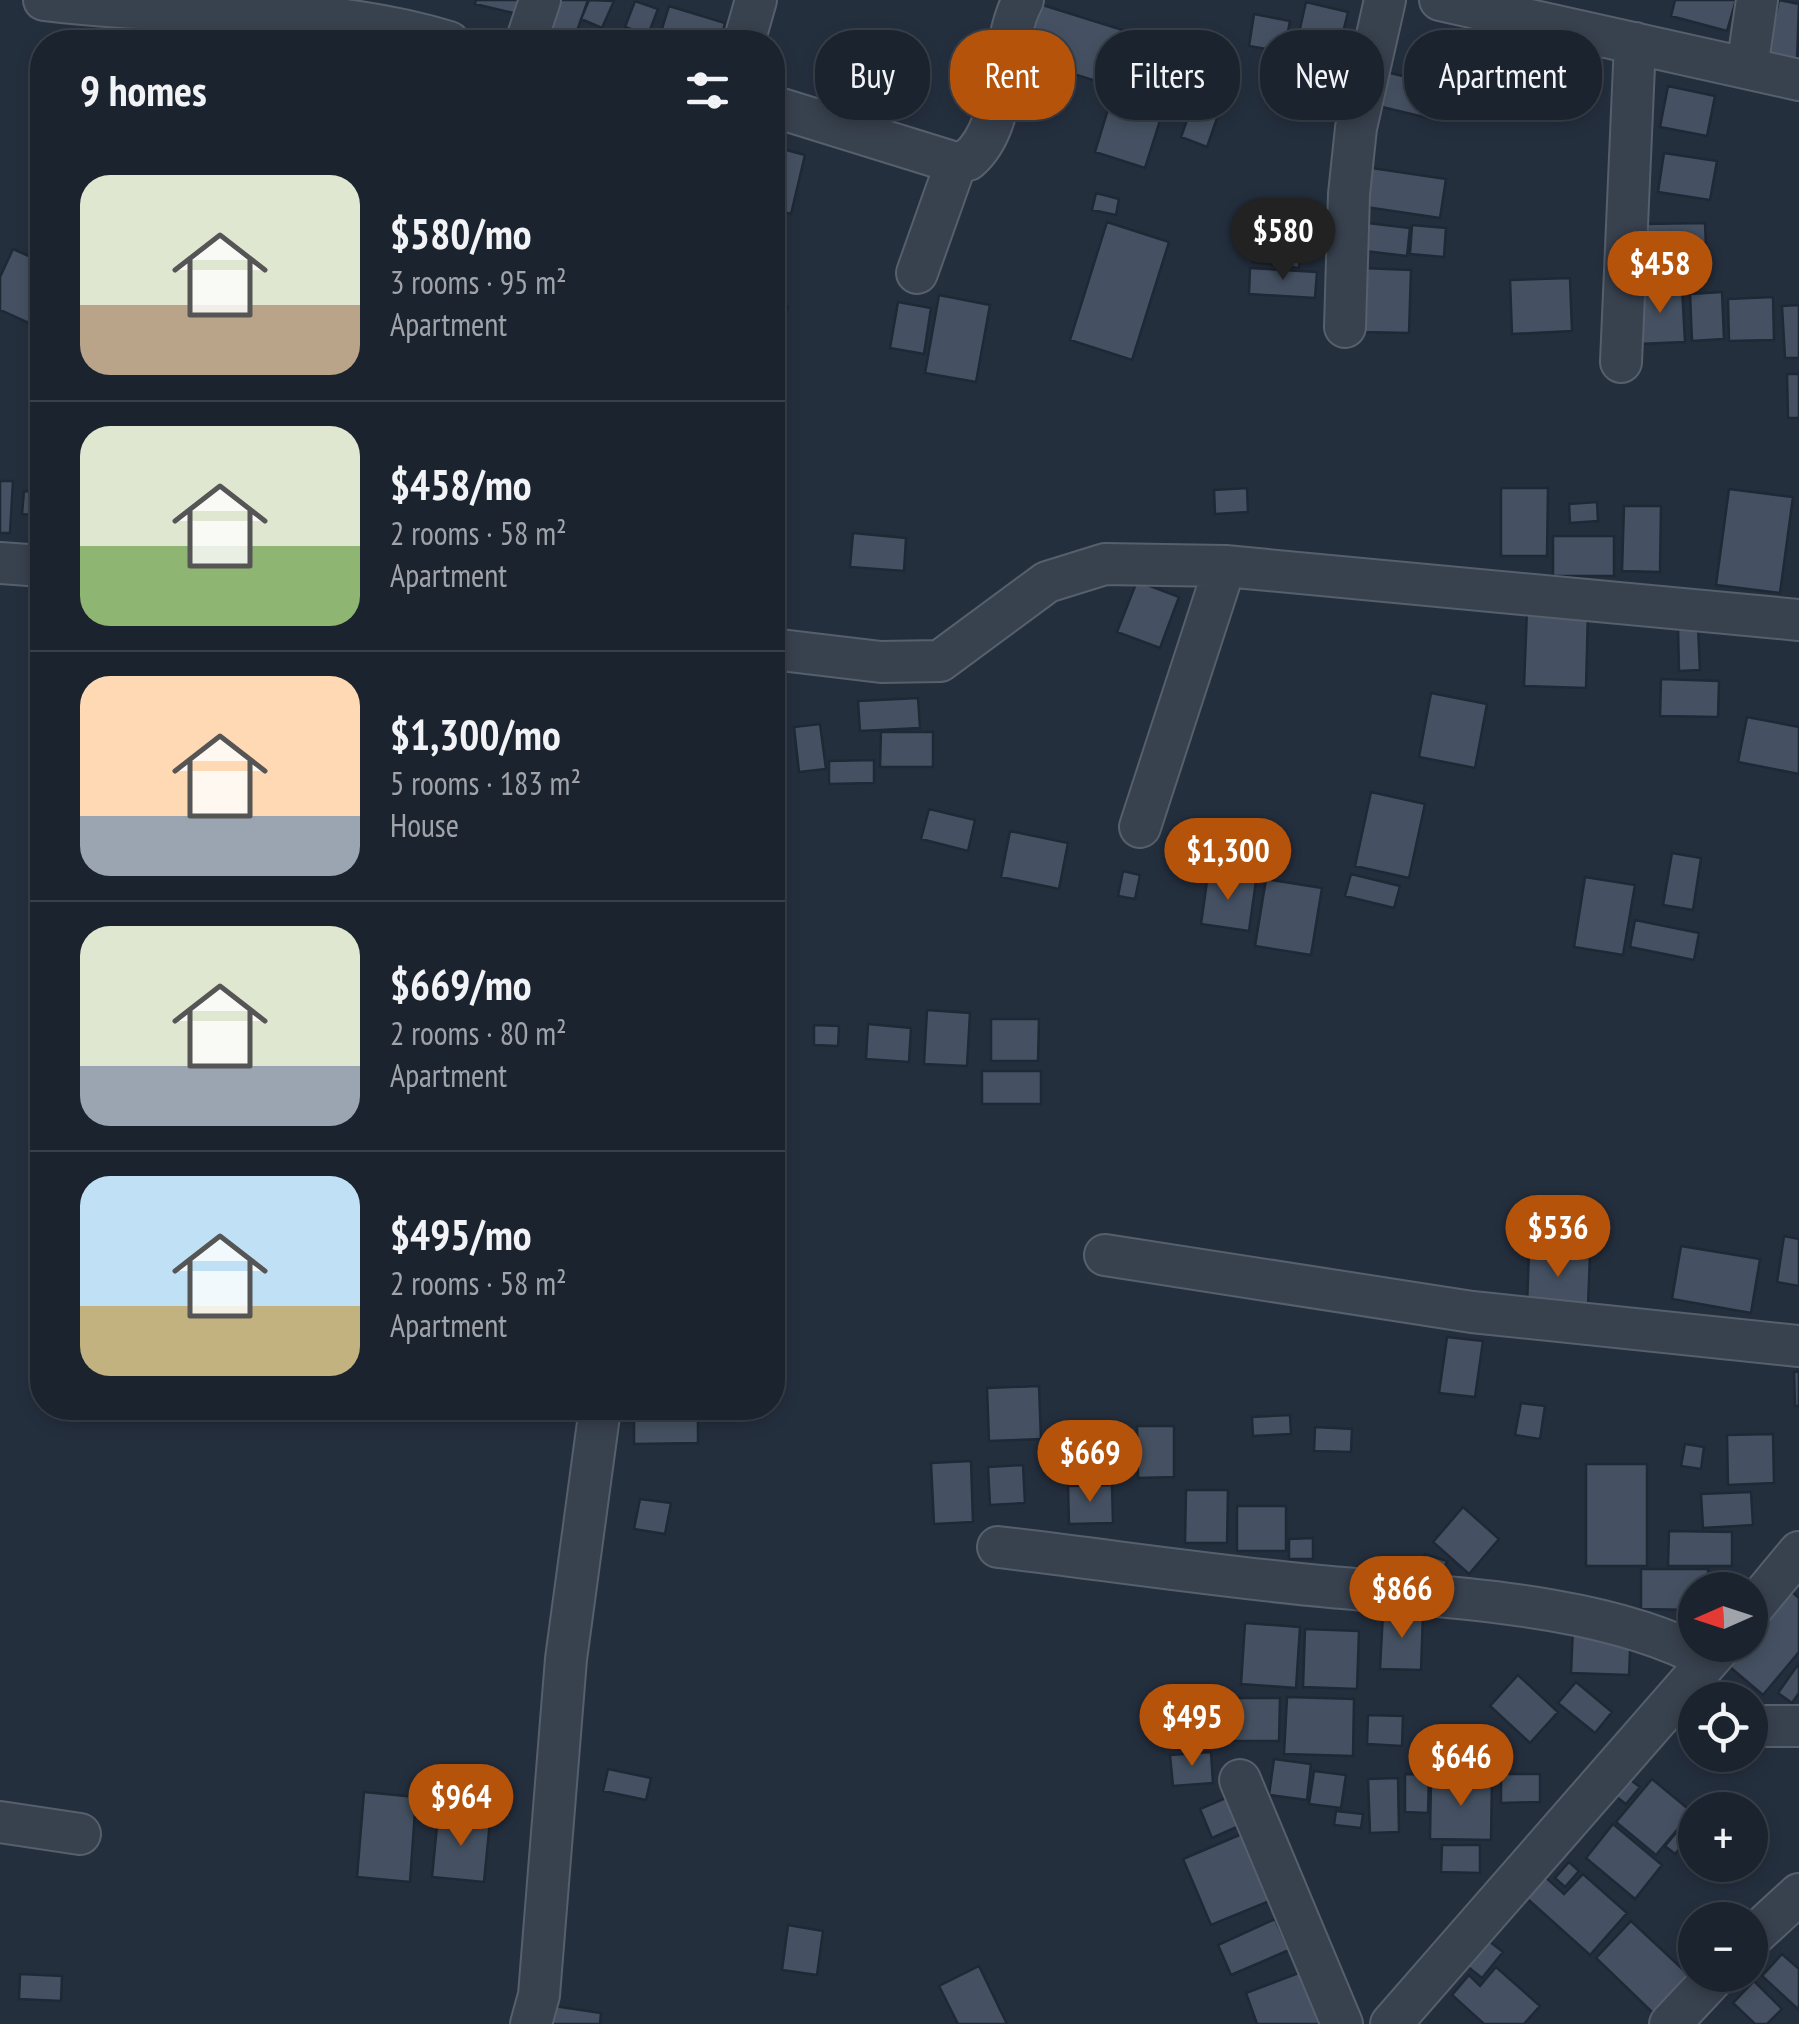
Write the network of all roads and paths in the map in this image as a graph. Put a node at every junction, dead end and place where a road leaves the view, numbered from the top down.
1 (44, 0) edge
2 (540, 0) edge
3 (756, 0) edge
4 (1023, 0) edge
5 (1386, 0) edge
6 (1440, 0) edge
7 (1757, 0) edge
8 (407, 30) edge
9 (530, 30) edge
10 (747, 30) edge
11 (1636, 44) junction
12 (1746, 68) junction
13 (1799, 80) edge
14 (785, 110) edge
15 (956, 163) junction
16 (917, 273) dead end
17 (1345, 327) dead end
18 (1621, 362) dead end
19 (0, 563) edge
20 (30, 565) edge
21 (1225, 566) junction
22 (1799, 620) edge
23 (785, 650) edge
24 (1140, 827) dead end
25 (1105, 1255) dead end
26 (1799, 1346) edge
27 (598, 1420) edge
28 (998, 1547) dead end
29 (1799, 1552) edge
30 (1768, 1589) edge
31 (1678, 1641) edge
32 (1708, 1662) edge
33 (1678, 1726) edge
34 (1768, 1726) edge
35 (1799, 1726) edge
36 (1651, 1727) junction
37 (1240, 1780) dead end
38 (0, 1822) edge
39 (80, 1834) dead end
40 (1799, 1894) edge
41 (1768, 1922) edge
42 (1700, 1992) edge
43 (531, 2024) edge
44 (1342, 2024) edge
45 (1391, 2024) edge
46 (1670, 2024) edge

1 - 8 street
2 - 9 street
3 - 10 street
4 - 15 street
5 - 17 street
6 - 11 street
7 - 12 street
11 - 12 street
11 - 18 street
12 - 13 street
14 - 15 street
15 - 16 street
19 - 20 street
21 - 22 street
21 - 23 street
21 - 24 street
25 - 26 street
27 - 43 street
28 - 31 street
29 - 30 street
32 - 36 street
33 - 36 street
34 - 35 street
36 - 45 street
37 - 44 street
38 - 39 street
40 - 41 street
42 - 46 street

